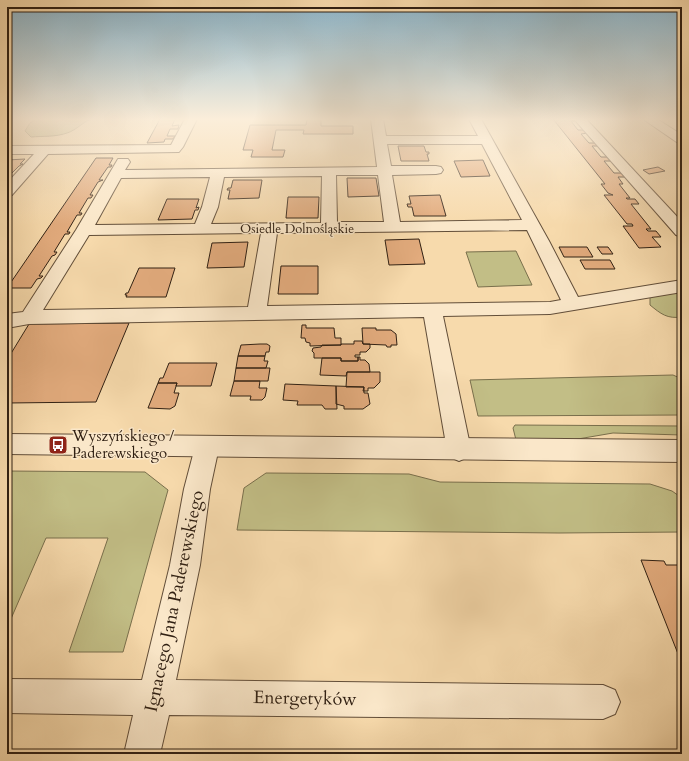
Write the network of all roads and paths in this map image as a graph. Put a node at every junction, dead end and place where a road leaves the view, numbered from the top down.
1 (40, 155) edge
2 (128, 155) edge
3 (382, 155) edge
4 (493, 155) edge
5 (612, 155) edge
6 (436, 170) dead end
7 (385, 171) junction
8 (218, 172) junction
9 (330, 172) junction
10 (116, 174) junction
11 (7, 192) edge
12 (531, 225) junction
13 (393, 227) junction
14 (201, 228) junction
15 (270, 228) junction
16 (328, 228) junction
17 (84, 230) junction
18 (682, 232) edge
19 (682, 286) edge
20 (573, 305) junction
21 (432, 310) junction
22 (257, 312) junction
23 (29, 316) junction
24 (7, 321) edge
25 (7, 444) edge
26 (207, 447) junction
27 (459, 450) junction
28 (682, 451) edge
29 (7, 696) edge
30 (155, 697) junction
31 (603, 702) dead end
32 (142, 754) edge

1 - 11 street
2 - 10 street
3 - 7 street
4 - 12 street
5 - 18 street
6 - 7 street
7 - 9 street
7 - 13 street
8 - 9 street
8 - 10 street
8 - 14 street
9 - 16 street
10 - 17 street
12 - 13 street, Osiedle Dolnośląskie
12 - 20 street
13 - 16 street, Osiedle Dolnośląskie
14 - 15 street, Osiedle Dolnośląskie
14 - 17 street, Osiedle Dolnośląskie
15 - 16 street, Osiedle Dolnośląskie
15 - 22 street
17 - 23 street
19 - 20 street
20 - 21 street
21 - 22 street
21 - 27 street
22 - 23 street
23 - 24 street
25 - 26 street
26 - 27 street
26 - 30 street, Ignacego Jana Paderewskiego
27 - 28 street
29 - 30 street, Energetyków
30 - 31 street, Energetyków
30 - 32 street, Ignacego Jana Paderewskiego

